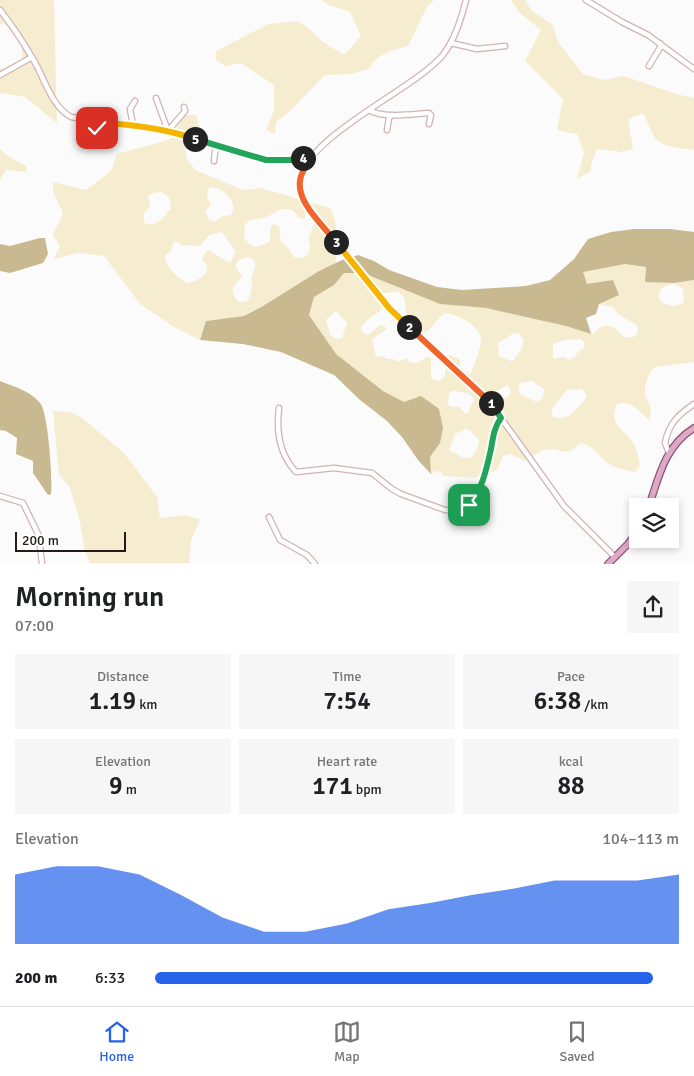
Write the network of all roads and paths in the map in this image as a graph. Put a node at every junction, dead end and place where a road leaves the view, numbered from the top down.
1 (466, 0) edge
2 (586, 0) edge
3 (0, 10) edge
4 (451, 42) junction
5 (660, 42) junction
6 (505, 46) dead end
7 (32, 57) junction
8 (649, 66) dead end
9 (694, 69) edge
10 (0, 76) edge
11 (156, 98) dead end
12 (135, 101) dead end
13 (184, 107) dead end
14 (369, 110) junction
15 (392, 115) junction
16 (98, 122) junction
17 (429, 124) dead end
18 (133, 125) junction
19 (387, 130) dead end
20 (168, 131) junction
21 (92, 138) dead end
22 (218, 147) junction
23 (312, 155) junction
24 (214, 161) dead end
25 (694, 404) edge
26 (279, 408) dead end
27 (501, 418) junction
28 (694, 428) edge
29 (668, 453) junction
30 (0, 496) edge
31 (652, 498) edge
32 (269, 517) dead end
33 (629, 541) edge
34 (615, 557) junction
35 (42, 564) edge
36 (315, 564) edge
37 (608, 564) edge

1 - 4 street
2 - 5 street
3 - 7 street
4 - 6 street
4 - 14 street
5 - 8 street
5 - 9 street
7 - 10 street
7 - 16 street
11 - 20 street
12 - 18 street
13 - 20 street
14 - 15 street
14 - 23 street
15 - 17 street
15 - 19 street
16 - 18 street
16 - 21 street
18 - 20 street
20 - 22 street
22 - 23 street
22 - 24 street
23 - 27 street
25 - 29 street
26 - 27 street
27 - 34 street
28 - 29 main road
29 - 31 main road
30 - 35 street
32 - 36 street
33 - 34 main road
34 - 37 main road

